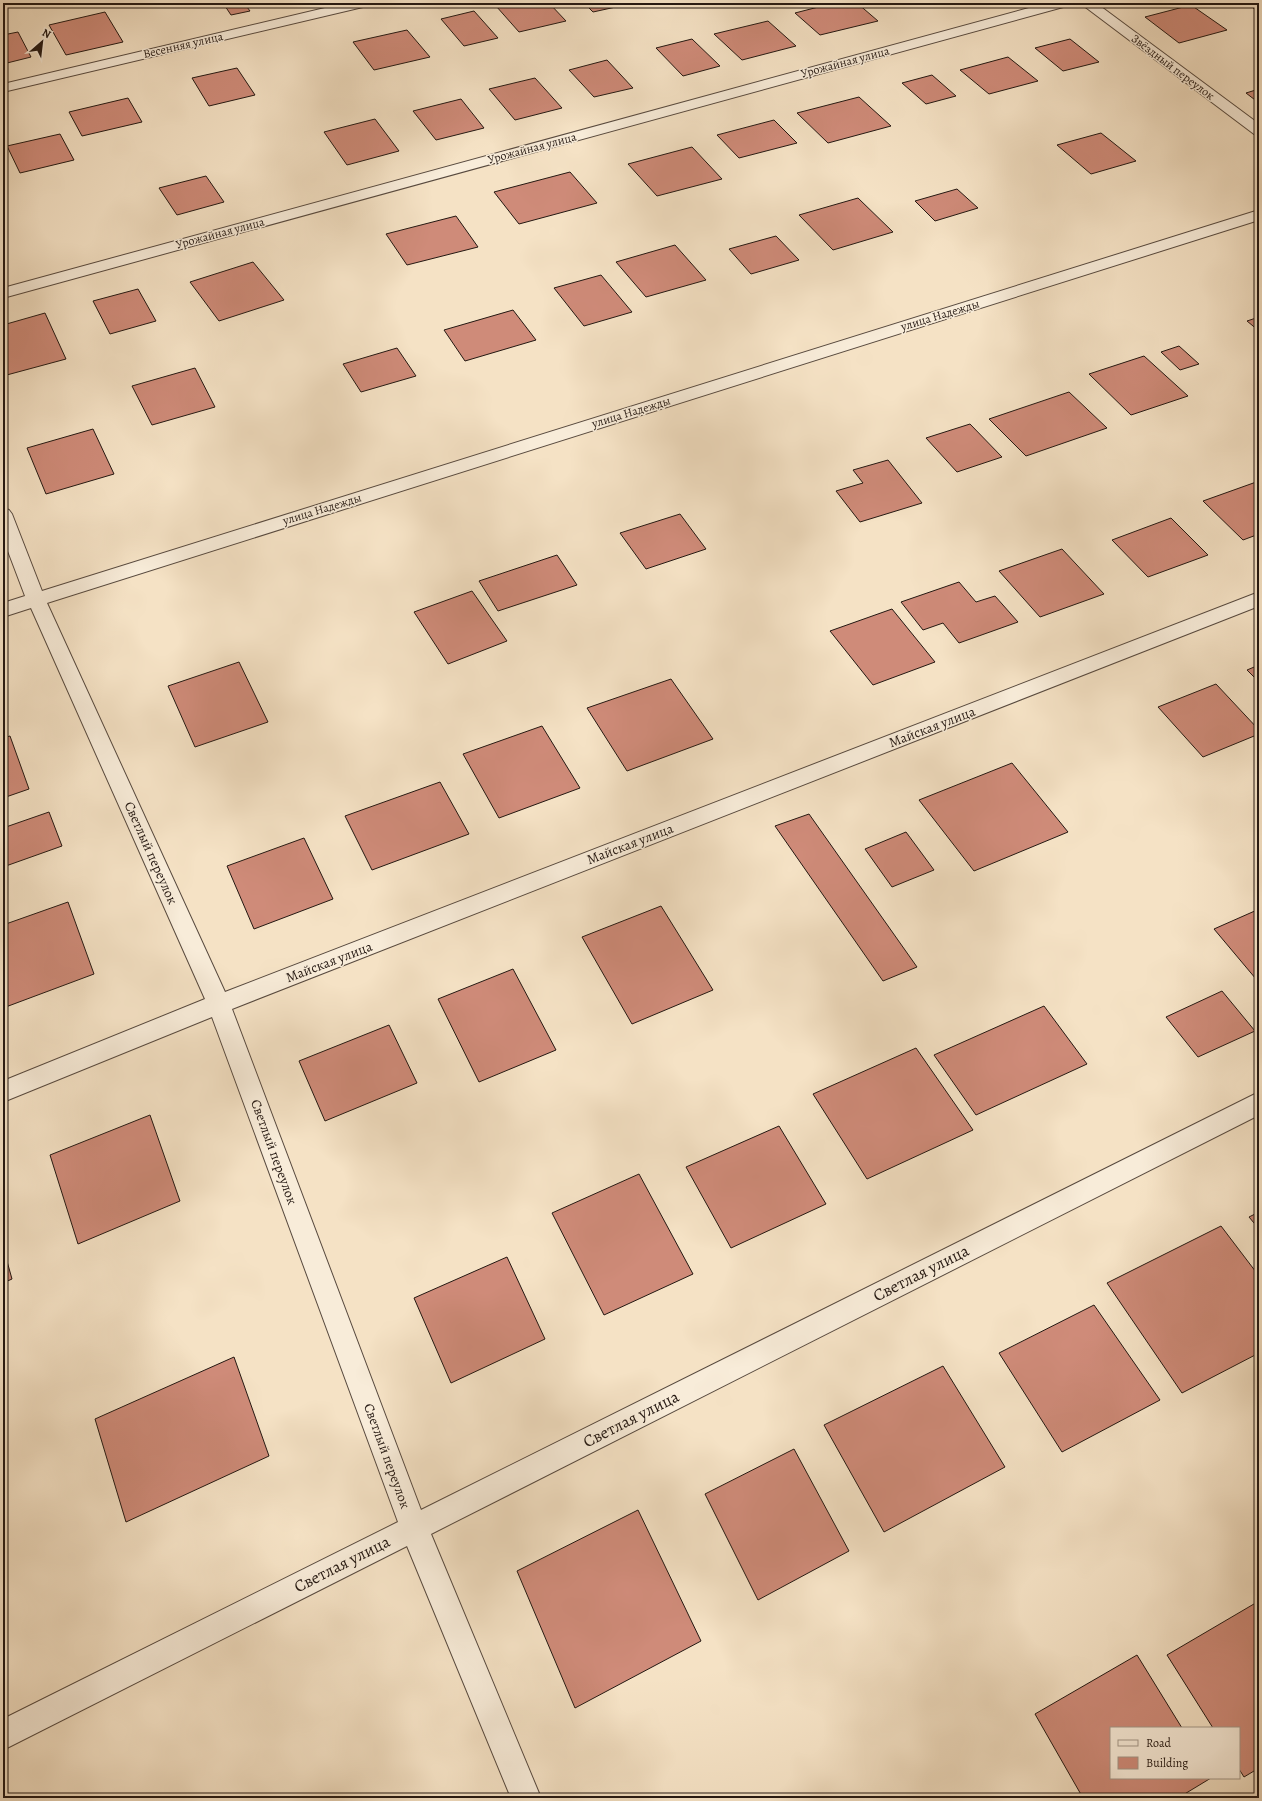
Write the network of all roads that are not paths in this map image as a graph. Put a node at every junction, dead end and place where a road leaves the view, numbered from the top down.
1 (363, 3) edge
2 (1062, 3) edge
3 (1087, 3) edge
4 (3, 88) edge
5 (1259, 131) edge
6 (1259, 215) edge
7 (3, 293) edge
8 (3, 514) edge
9 (36, 598) junction
10 (1259, 599) edge
11 (3, 610) edge
12 (219, 1004) junction
13 (3, 1092) edge
14 (1259, 1103) edge
15 (414, 1528) junction
16 (3, 1734) edge
17 (526, 1798) edge

1 - 4 street, Весенняя улица
2 - 7 street, Урожайная улица
3 - 5 street, Звёздный переулок
6 - 9 street, улица Надежды
8 - 9 street, Светлый переулок
9 - 11 street, улица Надежды
9 - 12 street, Светлый переулок
10 - 12 street, Майская улица
12 - 13 street, Майская улица
12 - 15 street, Светлый переулок
14 - 15 street, Светлая улица
15 - 16 street, Светлая улица
15 - 17 street, Светлый переулок

